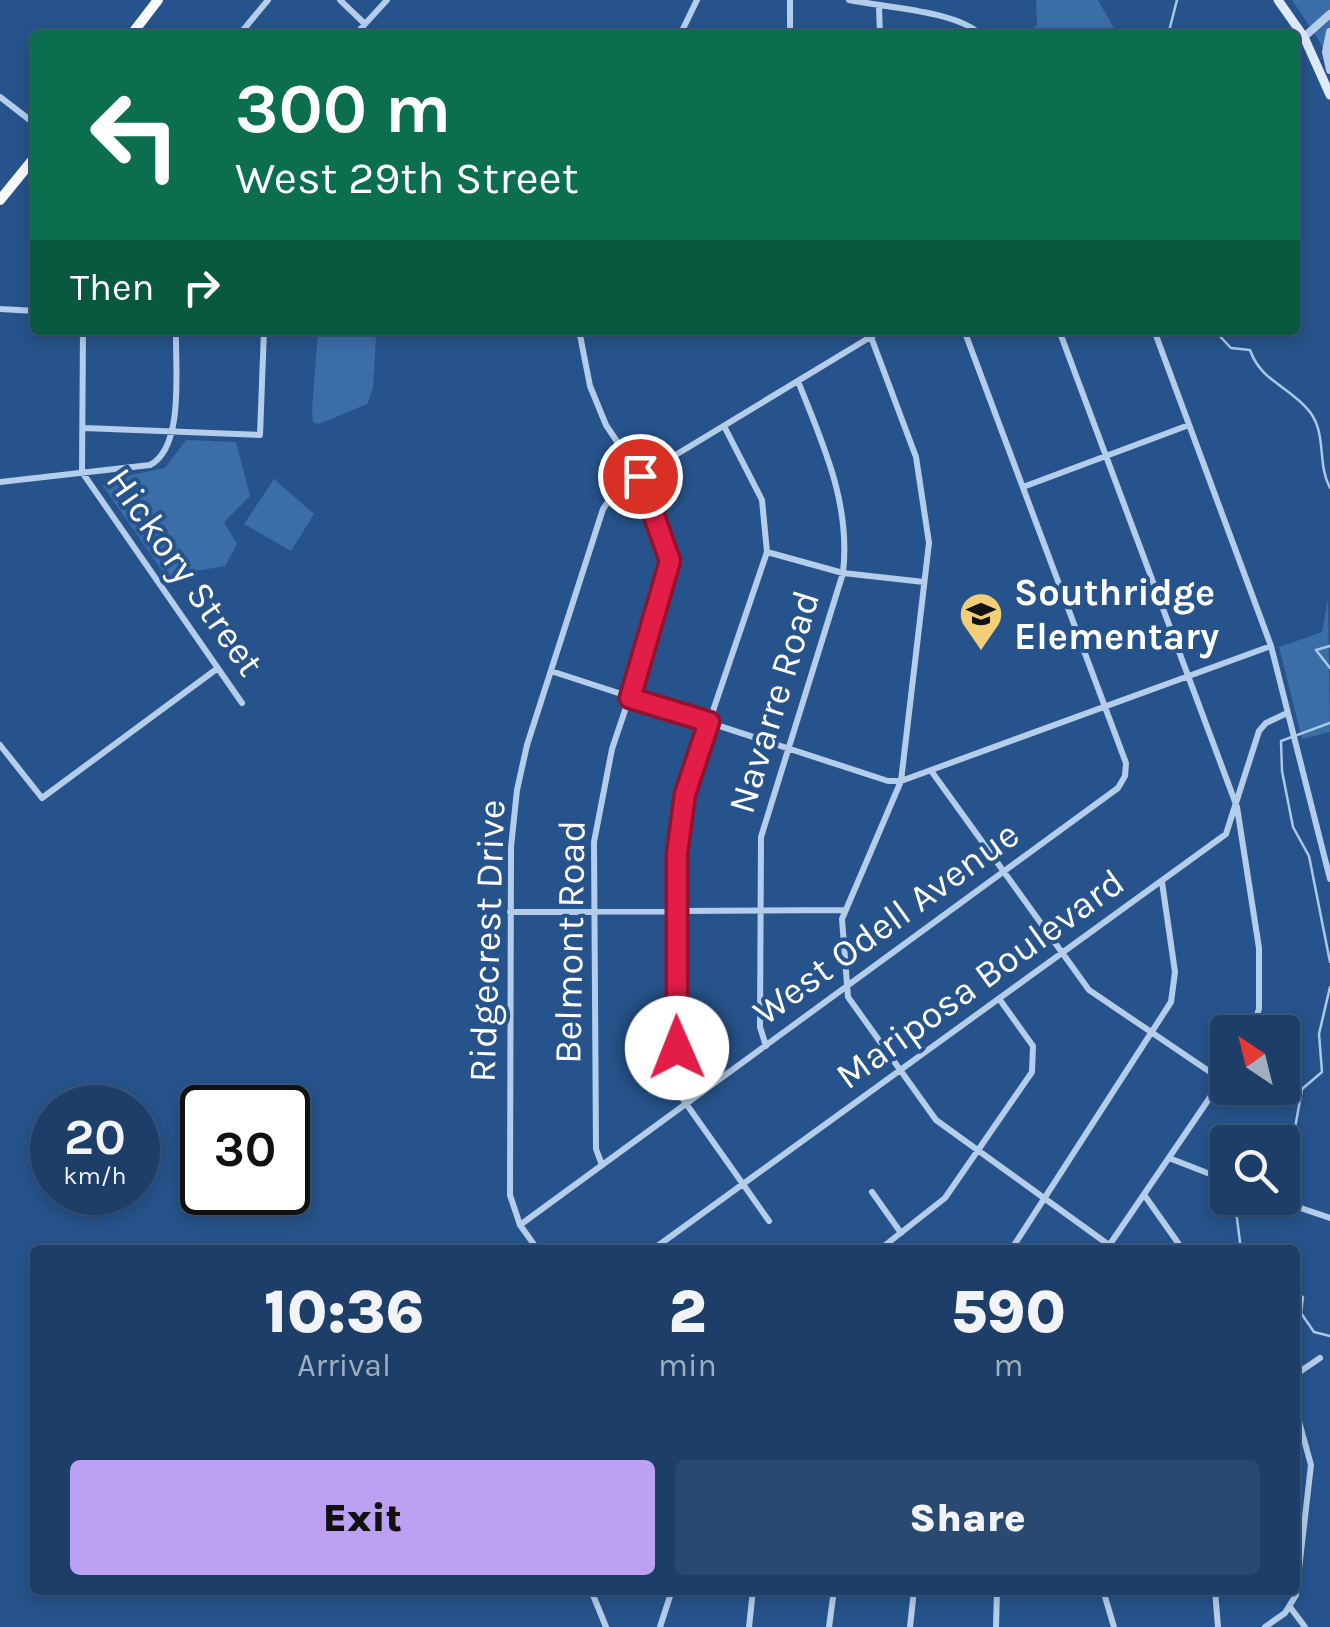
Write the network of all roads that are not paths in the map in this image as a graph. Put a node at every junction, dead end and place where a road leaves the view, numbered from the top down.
1 (158, 0) edge
2 (268, 0) edge
3 (340, 0) edge
4 (387, 0) edge
5 (697, 0) edge
6 (790, 0) edge
7 (849, 0) edge
8 (1278, 0) edge
9 (879, 6) junction
10 (1330, 14) edge
11 (366, 24) junction
12 (135, 30) edge
13 (243, 30) edge
14 (360, 30) edge
15 (682, 30) edge
16 (790, 30) edge
17 (880, 30) edge
18 (977, 30) edge
19 (1294, 30) edge
20 (1330, 32) edge
21 (1300, 39) edge
22 (1300, 42) edge
23 (1330, 70) edge
24 (1330, 96) edge
25 (0, 97) edge
26 (30, 120) edge
27 (30, 164) edge
28 (0, 200) edge
29 (0, 309) edge
30 (30, 311) edge
31 (83, 335) edge
32 (176, 335) edge
33 (264, 335) edge
34 (580, 335) edge
35 (873, 335) edge
36 (966, 335) edge
37 (1061, 335) edge
38 (1156, 335) edge
39 (870, 337) junction
40 (798, 382) junction
41 (1189, 425) junction
42 (724, 426) junction
43 (84, 428) junction
44 (173, 432) junction
45 (1105, 456) junction
46 (82, 472) junction
47 (640, 476) junction
48 (0, 482) edge
49 (1022, 487) junction
50 (767, 552) junction
51 (843, 573) junction
52 (924, 582) junction
53 (1271, 646) junction
54 (218, 668) junction
55 (551, 671) junction
56 (1188, 676) junction
57 (630, 698) junction
58 (242, 703) dead end
59 (1104, 707) junction
60 (1286, 714) junction
61 (709, 722) junction
62 (0, 745) edge
63 (787, 749) junction
64 (932, 772) junction
65 (901, 781) junction
66 (1236, 807) junction
67 (1002, 872) junction
68 (1330, 880) edge
69 (1162, 882) junction
70 (760, 910) junction
71 (844, 910) junction
72 (676, 911) junction
73 (510, 912) junction
74 (594, 912) junction
75 (1062, 954) junction
76 (846, 987) junction
77 (1000, 1000) junction
78 (1257, 1015) edge
79 (1154, 1034) junction
80 (766, 1046) junction
81 (902, 1071) junction
82 (1210, 1072) edge
83 (1210, 1098) edge
84 (687, 1104) junction
85 (976, 1153) junction
86 (1169, 1158) junction
87 (602, 1165) junction
88 (1210, 1175) edge
89 (743, 1184) junction
90 (872, 1192) dead end
91 (1144, 1196) junction
92 (1046, 1199) junction
93 (1300, 1208) edge
94 (1330, 1218) edge
95 (769, 1221) dead end
96 (520, 1225) junction
97 (901, 1233) junction
98 (534, 1245) edge
99 (659, 1245) edge
100 (885, 1245) edge
101 (1014, 1245) edge
102 (1104, 1245) edge
103 (1110, 1245) edge
104 (1179, 1245) edge
105 (1320, 1358) dead end
106 (1300, 1372) edge
107 (1300, 1425) edge
108 (1300, 1560) edge
109 (594, 1595) edge
110 (670, 1595) edge
111 (753, 1595) edge
112 (833, 1595) edge
113 (913, 1595) edge
114 (998, 1595) edge
115 (1104, 1595) edge
116 (1216, 1595) edge
117 (1296, 1595) edge
118 (1290, 1607) junction
119 (604, 1627) edge
120 (660, 1627) edge
121 (749, 1627) edge
122 (829, 1627) edge
123 (910, 1627) edge
124 (996, 1627) edge
125 (1114, 1627) edge
126 (1218, 1627) edge
127 (1266, 1627) edge
128 (1305, 1627) edge

1 - 12 main road
2 - 13 street
3 - 11 street
4 - 11 street
5 - 15 street
6 - 16 street
7 - 9 street
8 - 19 main road
9 - 17 street
9 - 18 street
10 - 21 street
11 - 14 street
20 - 23 street
22 - 24 main road
25 - 26 street
27 - 28 main road
29 - 30 street
31 - 43 street
32 - 44 street
33 - 44 street
34 - 47 street, Belmont Road
35 - 39 street, Ridgecrest Drive
36 - 49 street
37 - 45 street
38 - 41 street
39 - 40 street, Ridgecrest Drive
39 - 52 street
40 - 42 street, Ridgecrest Drive
40 - 51 street, Navarre Road
41 - 45 street
41 - 53 street
42 - 47 street, Ridgecrest Drive
42 - 50 street
43 - 44 street
43 - 46 street
44 - 46 street
45 - 49 street
45 - 56 street
46 - 48 street
46 - 54 street, Hickory Street
47 - 55 street, Ridgecrest Drive
47 - 57 street, Belmont Road
49 - 59 street
50 - 51 street
50 - 61 street
51 - 52 street
51 - 63 street, Navarre Road
52 - 65 street
53 - 56 street
53 - 60 street
54 - 58 street, Hickory Street
54 - 62 street
55 - 57 street
55 - 73 street, Ridgecrest Drive
56 - 59 street
56 - 66 street
57 - 61 street
57 - 74 street, Belmont Road
59 - 64 street
59 - 67 street, West Odell Avenue
60 - 66 street, Mariposa Boulevard
60 - 68 street
61 - 63 street
61 - 72 street
63 - 65 street
63 - 70 street, Navarre Road
64 - 65 street
64 - 67 street
65 - 71 street
66 - 69 street, Mariposa Boulevard
66 - 78 street
67 - 75 street
67 - 76 street, West Odell Avenue
69 - 75 street, Mariposa Boulevard
69 - 79 street
70 - 71 street
70 - 72 street
70 - 80 street, Navarre Road
71 - 76 street
72 - 74 street
72 - 84 street
73 - 74 street
73 - 96 street, Ridgecrest Drive
74 - 87 street, Belmont Road
75 - 77 street, Mariposa Boulevard
75 - 79 street
76 - 80 street, West Odell Avenue
76 - 81 street
77 - 81 street, Mariposa Boulevard
77 - 85 street
79 - 82 street
79 - 92 street
80 - 84 street, West Odell Avenue
81 - 85 street
81 - 89 street, Mariposa Boulevard
83 - 86 street
84 - 87 street, West Odell Avenue
84 - 89 street
85 - 92 street
85 - 97 street
86 - 88 street
86 - 91 street
87 - 96 street, West Odell Avenue
89 - 95 street
89 - 99 street, Mariposa Boulevard
90 - 97 street
91 - 103 street
91 - 104 street
92 - 101 street
92 - 102 street
93 - 94 street
96 - 98 street, Ridgecrest Drive
97 - 100 street
105 - 106 street
107 - 108 street
109 - 119 street
110 - 120 street
111 - 121 street
112 - 122 street
113 - 123 street
114 - 124 street
115 - 125 street
116 - 126 street
117 - 118 street
118 - 127 street
118 - 128 street

